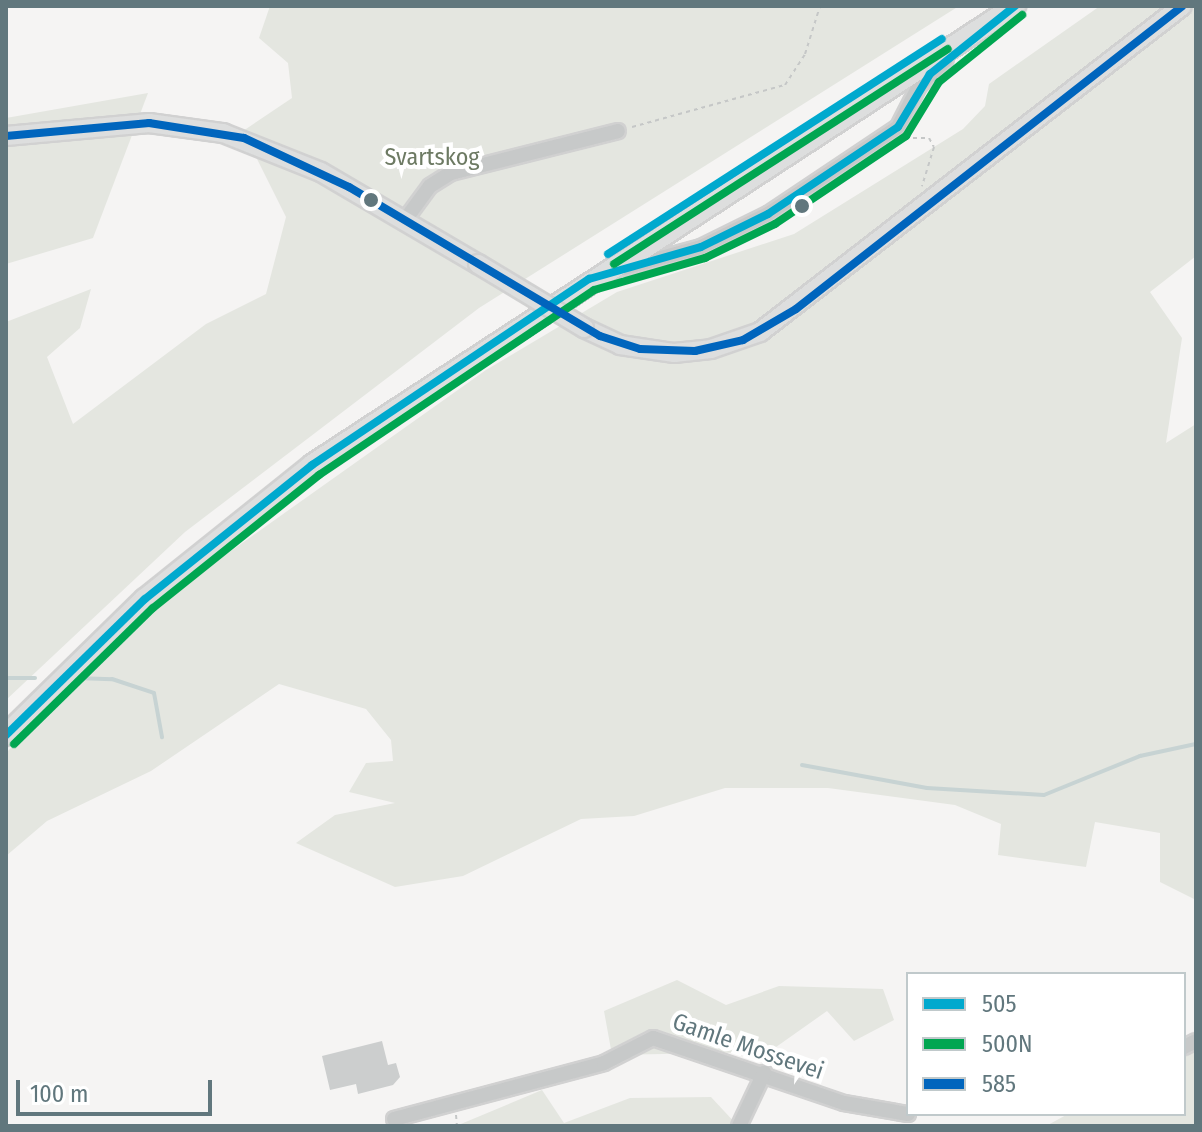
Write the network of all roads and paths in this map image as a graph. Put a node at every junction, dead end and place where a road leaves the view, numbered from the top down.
1 (820, 6) edge
2 (1015, 6) edge
3 (1182, 6) edge
4 (991, 15) edge
5 (618, 131) joint
6 (888, 135) junction
7 (6, 136) edge
8 (920, 210) junction
9 (405, 220) junction
10 (589, 279) junction
11 (6, 719) edge
12 (6, 735) edge
13 (764, 1073) junction
14 (906, 1113) edge
15 (394, 1119) dead end
16 (739, 1126) edge

1 - 5 path
2 - 4 highway
3 - 8 main road
4 - 6 street
4 - 10 highway
4 - 11 highway
5 - 9 street
6 - 8 path
6 - 10 street
7 - 9 main road
8 - 9 main road, bridge
10 - 12 highway
13 - 14 street, Gamle Mossevei
13 - 15 street, Gamle Mossevei
13 - 16 street

